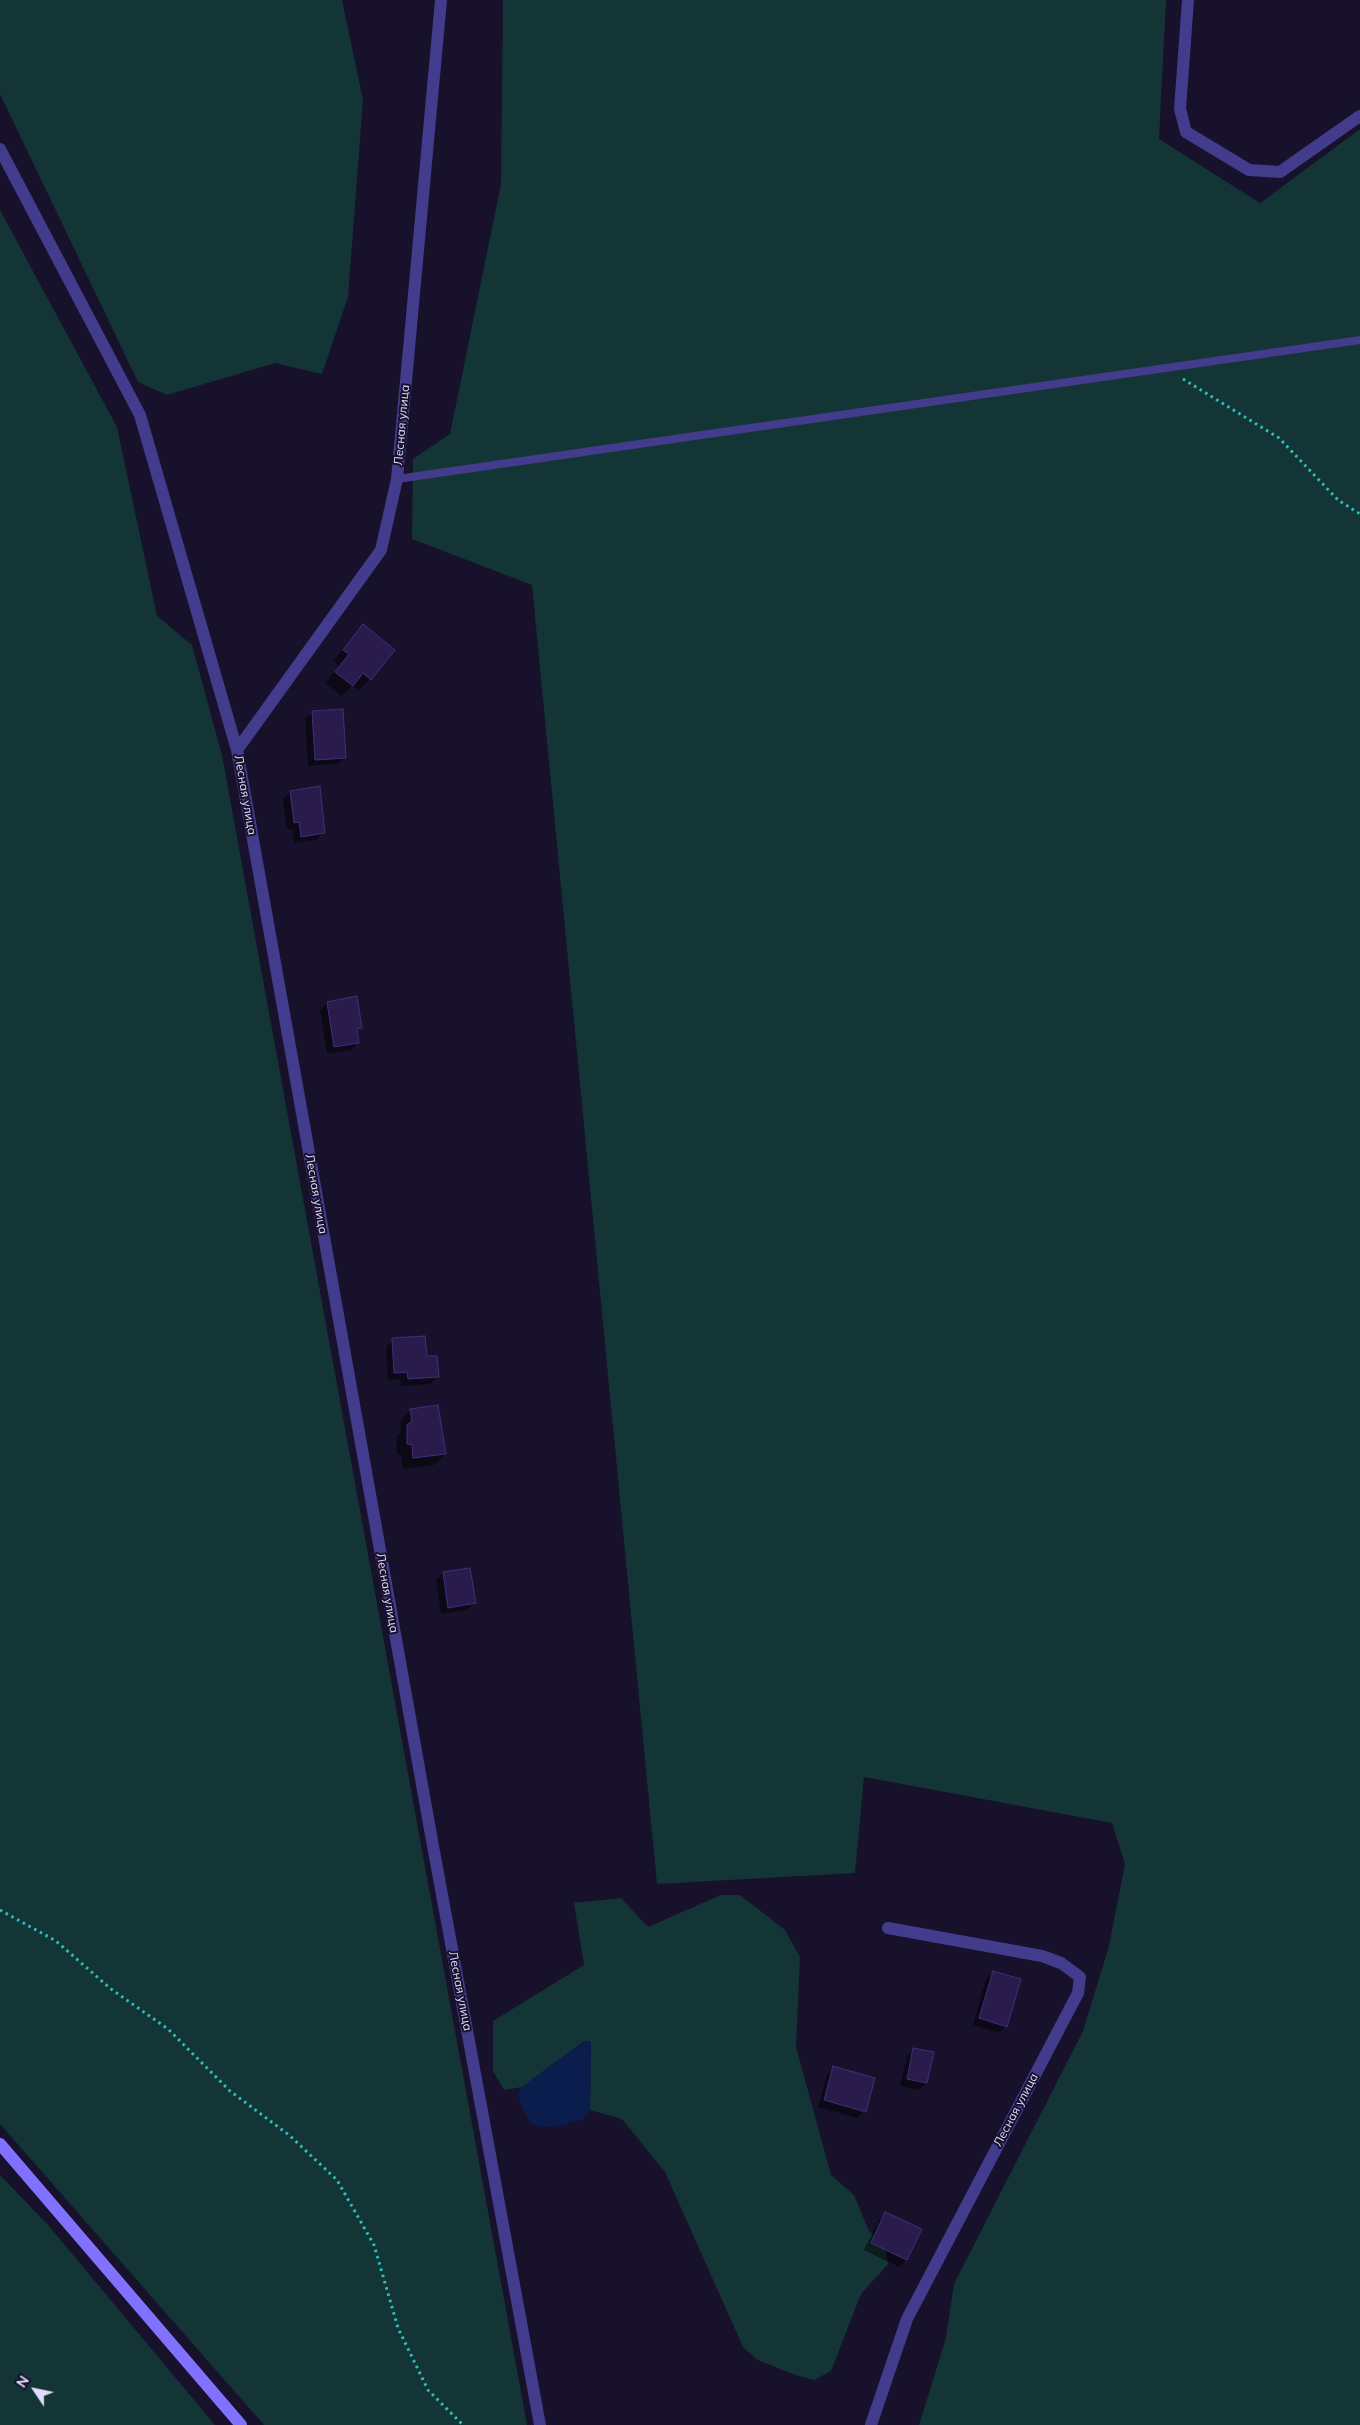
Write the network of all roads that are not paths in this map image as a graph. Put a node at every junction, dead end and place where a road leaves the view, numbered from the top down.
1 (441, 0) edge
2 (1188, 0) edge
3 (1360, 116) edge
4 (0, 149) edge
5 (1360, 340) edge
6 (397, 479) junction
7 (237, 750) junction
8 (888, 1928) dead end
9 (0, 2144) edge
10 (241, 2425) edge
11 (540, 2425) edge
12 (871, 2425) edge

1 - 6 street, Лесная улица
2 - 3 street
4 - 7 street
5 - 6 lane
6 - 7 street, Лесная улица
7 - 11 street, Лесная улица
8 - 12 street, Лесная улица
9 - 10 street

